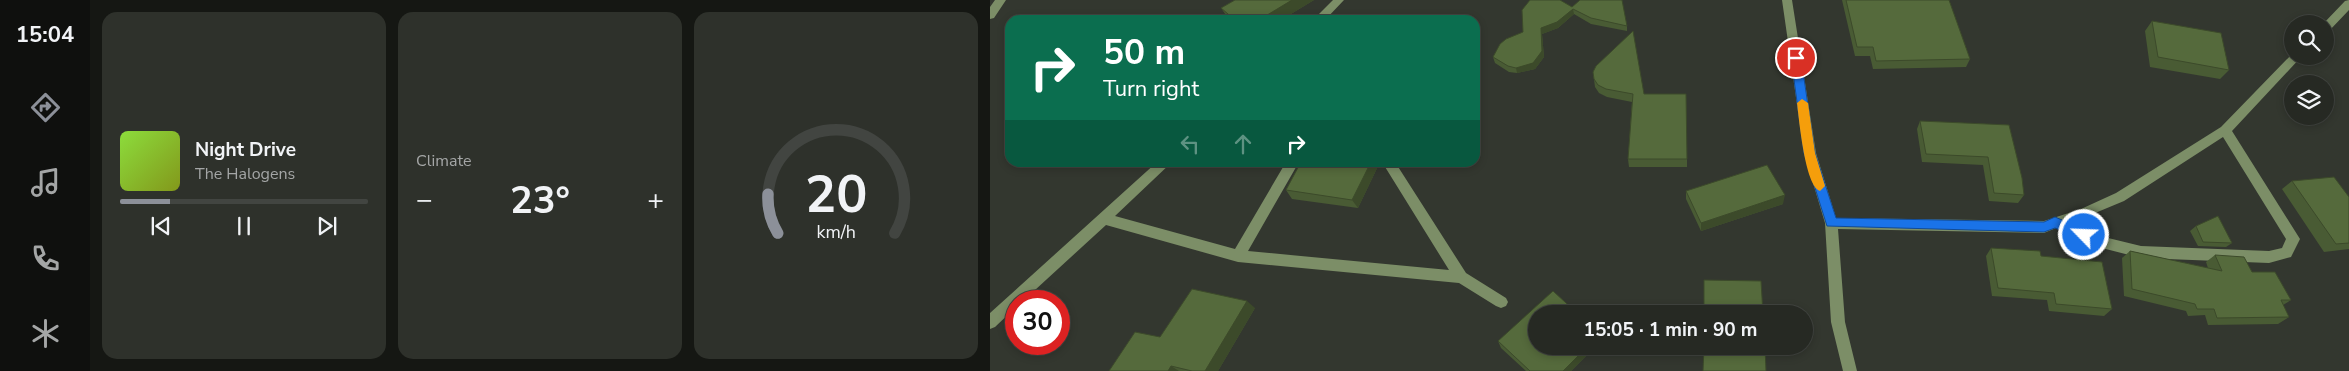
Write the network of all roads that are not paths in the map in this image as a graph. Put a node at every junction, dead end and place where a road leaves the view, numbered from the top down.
1 (1001, 0) edge
2 (1339, 0) edge
3 (1787, 0) edge
4 (2349, 4) edge
5 (990, 15) edge
6 (1323, 15) edge
7 (2334, 19) edge
8 (2288, 65) edge
9 (2225, 130) junction
10 (1161, 167) edge
11 (1290, 167) edge
12 (1391, 167) edge
13 (1106, 218) junction
14 (2055, 222) junction
15 (1831, 223) junction
16 (1238, 256) junction
17 (1461, 277) junction
18 (1502, 302) dead end
19 (990, 322) edge
20 (1850, 371) edge

1 - 5 street
2 - 6 street
3 - 15 street
4 - 7 street
8 - 9 street
9 - 14 street
9 - 14 street
10 - 13 street
11 - 16 street
12 - 17 street
13 - 16 street
13 - 19 street
14 - 15 street
15 - 20 street
16 - 17 street
17 - 18 street

